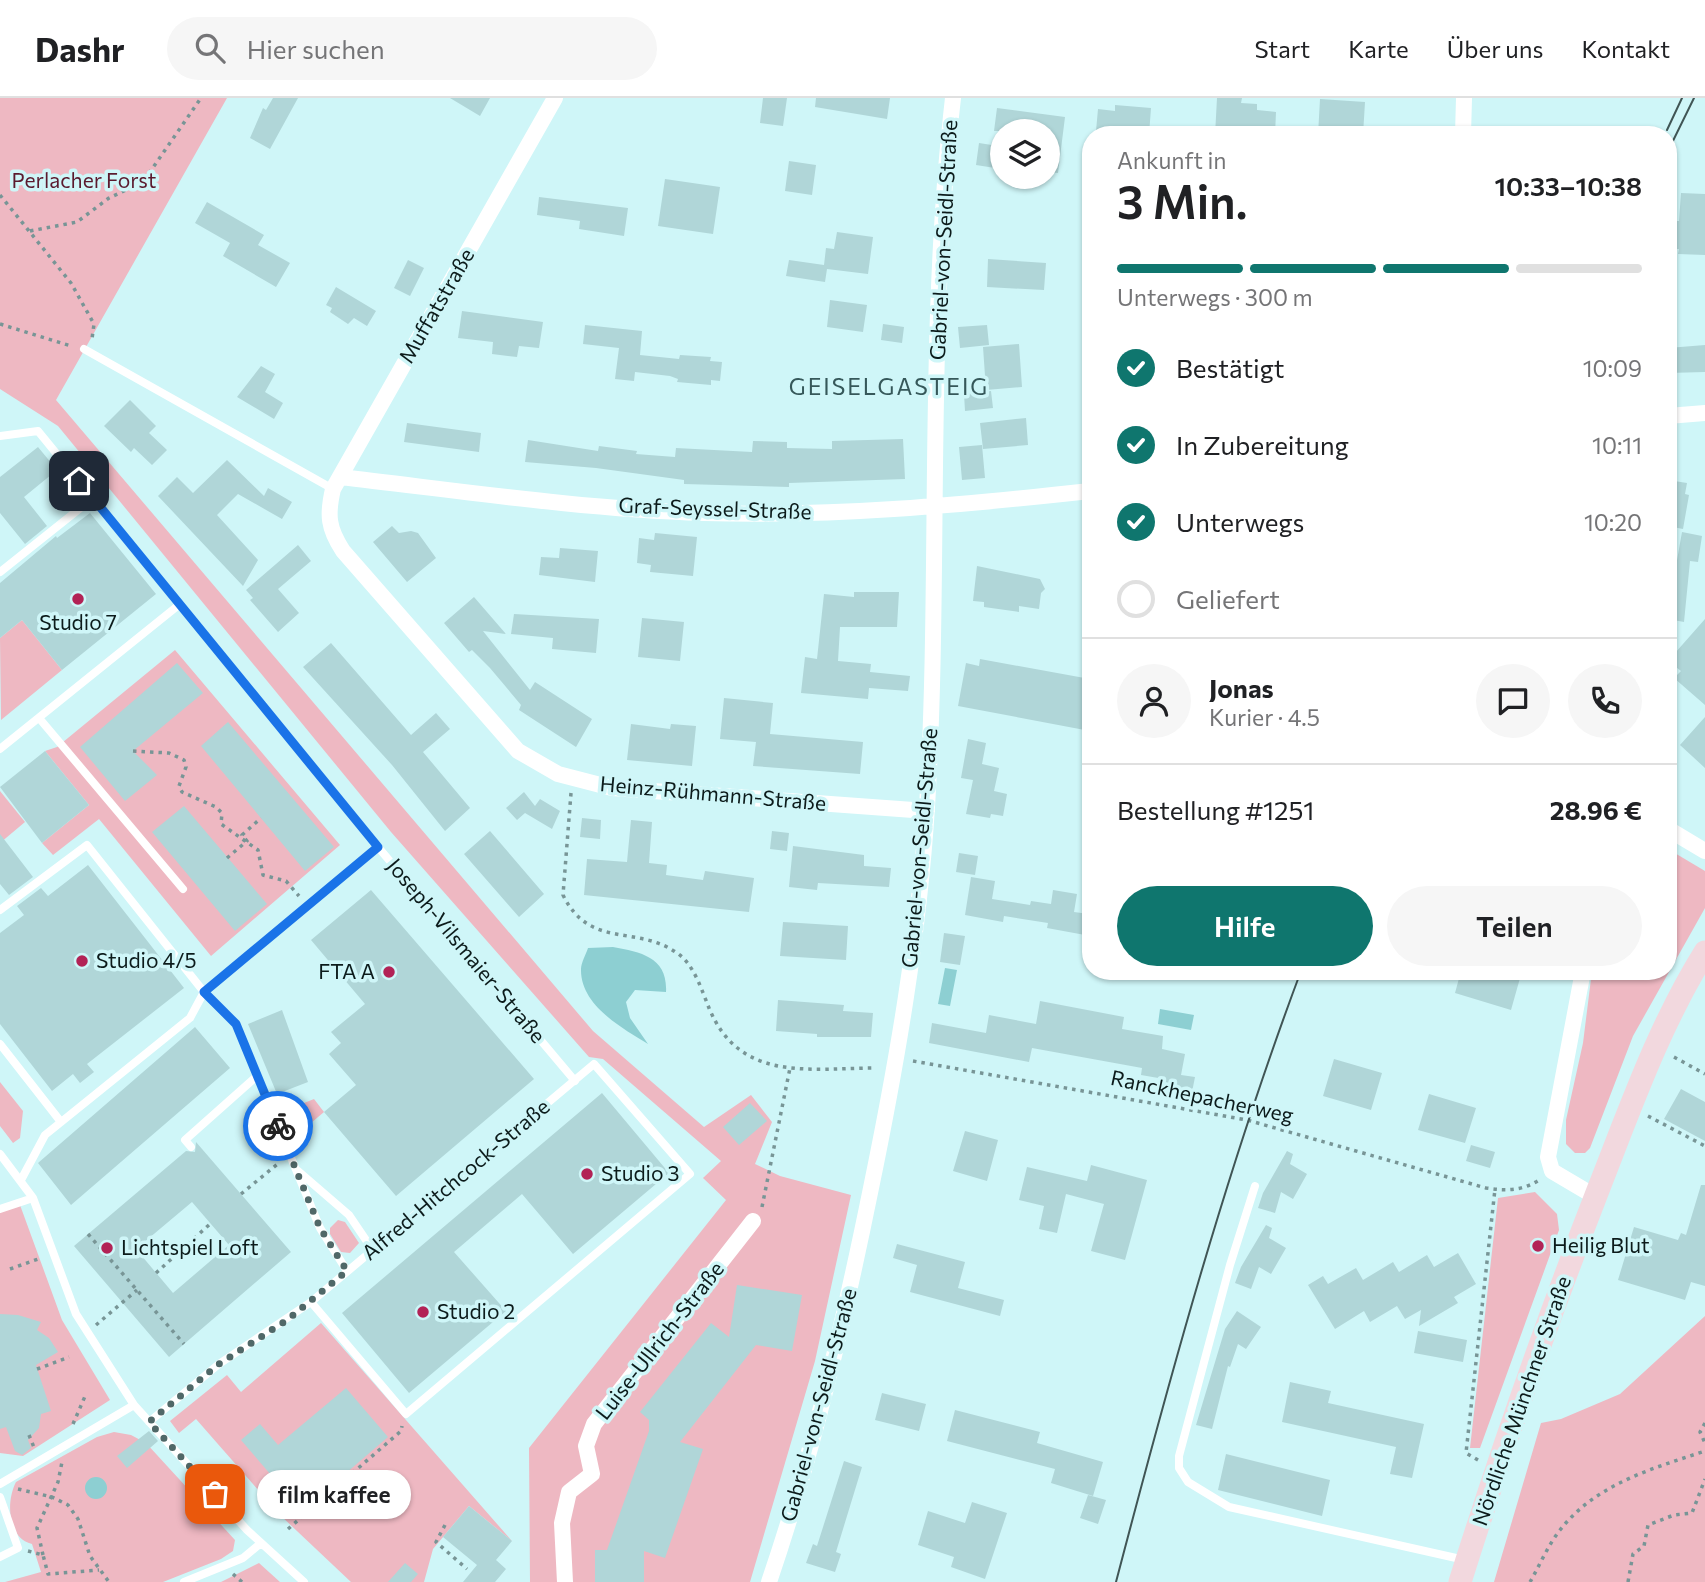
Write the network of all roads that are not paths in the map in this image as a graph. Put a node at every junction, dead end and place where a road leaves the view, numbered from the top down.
1 (555, 98) edge
2 (953, 98) edge
3 (1464, 98) edge
4 (1464, 126) edge
5 (87, 351) road end
6 (1705, 413) edge
7 (1677, 415) edge
8 (0, 436) edge
9 (336, 483) junction
10 (1082, 492) edge
11 (93, 498) junction
12 (934, 508) junction
13 (327, 516) joint
14 (0, 572) edge
15 (180, 604) junction
16 (39, 718) junction
17 (0, 750) edge
18 (927, 811) junction
19 (1677, 834) edge
20 (378, 847) junction
21 (1705, 851) edge
22 (183, 889) dead end
23 (0, 910) edge
24 (1705, 952) edge
25 (1581, 980) edge
26 (204, 992) junction
27 (0, 1044) edge
28 (257, 1076) junction
29 (575, 1081) junction
30 (61, 1122) junction
31 (191, 1147) dead end
32 (0, 1154) edge
33 (296, 1170) junction
34 (21, 1180) junction
35 (1255, 1186) dead end
36 (1595, 1197) junction
37 (33, 1198) junction
38 (0, 1209) edge
39 (753, 1222) road end
40 (372, 1250) junction
41 (347, 1271) junction
42 (311, 1302) junction
43 (134, 1405) junction
44 (149, 1422) junction
45 (0, 1484) edge
46 (0, 1497) edge
47 (261, 1543) junction
48 (0, 1557) edge
49 (1463, 1572) edge
50 (184, 1582) edge
51 (304, 1582) edge
52 (565, 1582) edge
53 (769, 1582) edge

1 - 9 street, Muffatstraße
2 - 12 street, Gabriel-von-Seidl-Straße
3 - 4 street
5 - 9 lane
6 - 7 street
8 - 11 lane, Joseph-Vilsmaier-Straße
9 - 12 street, Graf-Seyssel-Straße
9 - 13 street, Muffatstraße
10 - 12 street, Graf-Seyssel-Straße
11 - 14 lane
11 - 15 lane, Joseph-Vilsmaier-Straße
12 - 18 street, Gabriel-von-Seidl-Straße
13 - 18 street, Heinz-Rühmann-Straße
15 - 16 lane
15 - 20 lane, Joseph-Vilsmaier-Straße
16 - 17 lane
16 - 22 lane
18 - 53 street, Gabriel-von-Seidl-Straße
19 - 21 street
20 - 26 lane
20 - 29 lane, Joseph-Vilsmaier-Straße
23 - 26 lane
24 - 36 main road, Nördliche Münchner Straße
25 - 36 street
26 - 28 lane
26 - 30 lane
27 - 30 lane
28 - 31 lane
28 - 33 lane
29 - 40 lane, Alfred-Hitchcock-Straße
29 - 42 lane, Alfred-Hitchcock-Straße
30 - 34 lane
32 - 34 lane
33 - 40 lane
33 - 41 lane
34 - 37 lane
35 - 49 lane
36 - 49 main road, Nördliche Münchner Straße
37 - 38 lane
37 - 43 lane
39 - 52 street, Luise-Ullrich-Straße
40 - 41 lane, Alfred-Hitchcock-Straße
41 - 42 lane, Alfred-Hitchcock-Straße
42 - 44 lane, Alfred-Hitchcock-Straße
43 - 44 lane
43 - 45 lane
44 - 47 lane
46 - 48 lane
47 - 50 lane
47 - 51 lane

